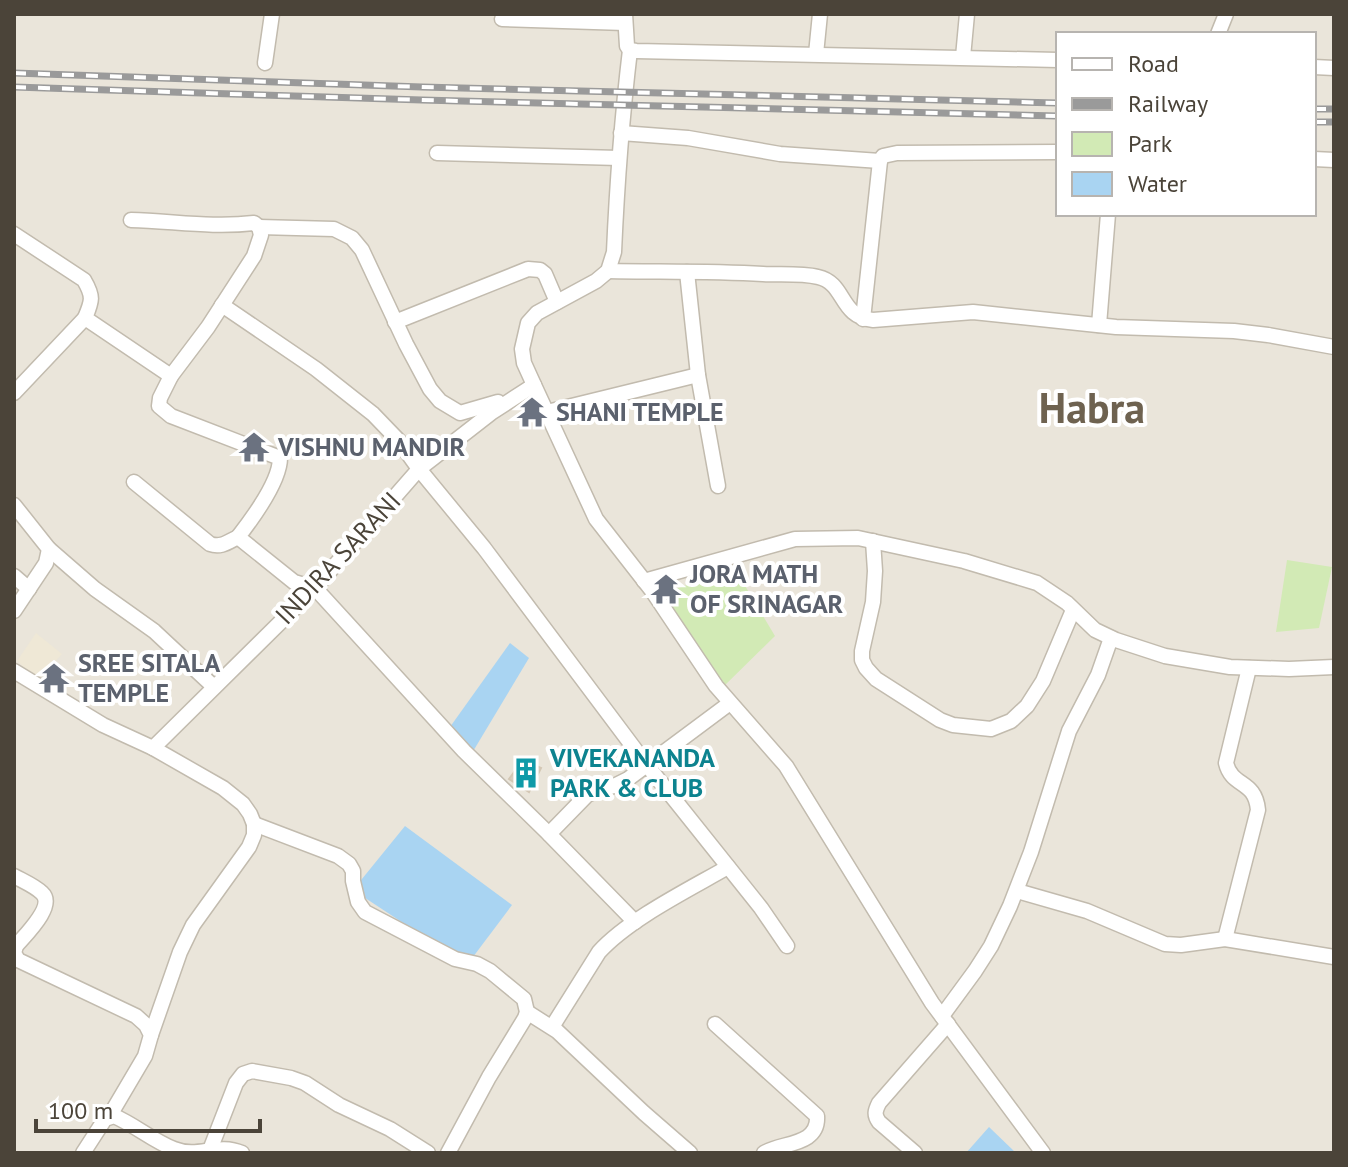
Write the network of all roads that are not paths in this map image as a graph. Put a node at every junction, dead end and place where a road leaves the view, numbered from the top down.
1 (272, 14) edge
2 (820, 14) edge
3 (967, 14) edge
4 (625, 18) edge
5 (502, 19) dead end
6 (630, 50) junction
7 (816, 54) junction
8 (963, 57) junction
9 (1056, 60) edge
10 (265, 63) dead end
11 (621, 133) junction
12 (1056, 152) edge
13 (437, 153) dead end
14 (619, 158) junction
15 (880, 161) junction
16 (1108, 216) edge
17 (131, 220) dead end
18 (259, 227) junction
19 (14, 234) edge
20 (608, 271) junction
21 (687, 272) junction
22 (557, 302) junction
23 (222, 305) junction
24 (85, 318) junction
25 (863, 319) junction
26 (395, 322) junction
27 (1099, 325) junction
28 (1334, 347) edge
29 (698, 375) junction
30 (171, 376) junction
31 (534, 385) junction
32 (14, 393) edge
33 (521, 394) junction
34 (547, 412) junction
35 (419, 469) junction
36 (134, 482) dead end
37 (718, 486) dead end
38 (14, 505) edge
39 (238, 537) junction
40 (873, 541) junction
41 (49, 549) junction
42 (14, 576) edge
43 (644, 581) junction
44 (315, 588) junction
45 (29, 589) junction
46 (1073, 610) junction
47 (14, 611) edge
48 (1111, 638) junction
49 (1334, 667) edge
50 (1249, 668) junction
51 (14, 671) edge
52 (214, 687) junction
53 (730, 703) junction
54 (153, 748) junction
55 (646, 764) junction
56 (254, 824) junction
57 (549, 834) junction
58 (728, 867) junction
59 (14, 876) edge
60 (1017, 891) junction
61 (635, 922) junction
62 (1225, 939) junction
63 (787, 946) dead end
64 (1334, 957) edge
65 (527, 1012) junction
66 (945, 1020) junction
67 (715, 1024) dead end
68 (552, 1027) junction
69 (151, 1035) junction
70 (109, 1117) junction
71 (210, 1150) junction
72 (83, 1153) edge
73 (242, 1153) edge
74 (428, 1153) edge
75 (448, 1153) edge
76 (690, 1153) edge
77 (764, 1153) edge
78 (915, 1153) edge
79 (1043, 1153) edge

1 - 10 street
2 - 7 street
3 - 8 street
4 - 5 street
4 - 6 street
6 - 7 street
6 - 11 street
7 - 8 street
8 - 9 street
11 - 14 street
11 - 15 street
12 - 15 street
13 - 14 street
14 - 20 street
15 - 25 street
16 - 27 street
17 - 18 street
18 - 23 street
18 - 26 street
19 - 24 street
20 - 21 street
20 - 22 street
21 - 25 street
21 - 29 street
22 - 26 street
22 - 31 street
23 - 30 street
23 - 35 street
24 - 30 street
24 - 32 street
25 - 27 street
26 - 33 street
27 - 28 street
29 - 34 street
29 - 37 street
30 - 39 street
31 - 33 street, INDIRA SARANI
31 - 34 street
33 - 35 street, INDIRA SARANI
34 - 43 street
35 - 44 street, INDIRA SARANI
35 - 55 street
36 - 39 street
38 - 41 street
39 - 44 street
40 - 43 street
40 - 46 street
40 - 46 street
41 - 45 street
41 - 52 street
42 - 45 street
43 - 53 street
44 - 52 street, INDIRA SARANI
44 - 57 street
45 - 47 street
46 - 48 street
48 - 50 street
48 - 60 street
49 - 50 street
50 - 62 street
51 - 54 street
52 - 54 street, INDIRA SARANI
53 - 55 street
53 - 66 street
54 - 56 street
55 - 57 street
55 - 58 street
56 - 65 street
56 - 69 street
57 - 61 street
58 - 61 street
58 - 63 street
59 - 69 street
60 - 62 street
60 - 66 street
61 - 68 street
62 - 64 street
65 - 68 street
65 - 75 street
66 - 78 street
66 - 79 street
67 - 77 street
68 - 76 street
69 - 70 street
70 - 71 street
70 - 72 street
71 - 73 street
71 - 74 street

